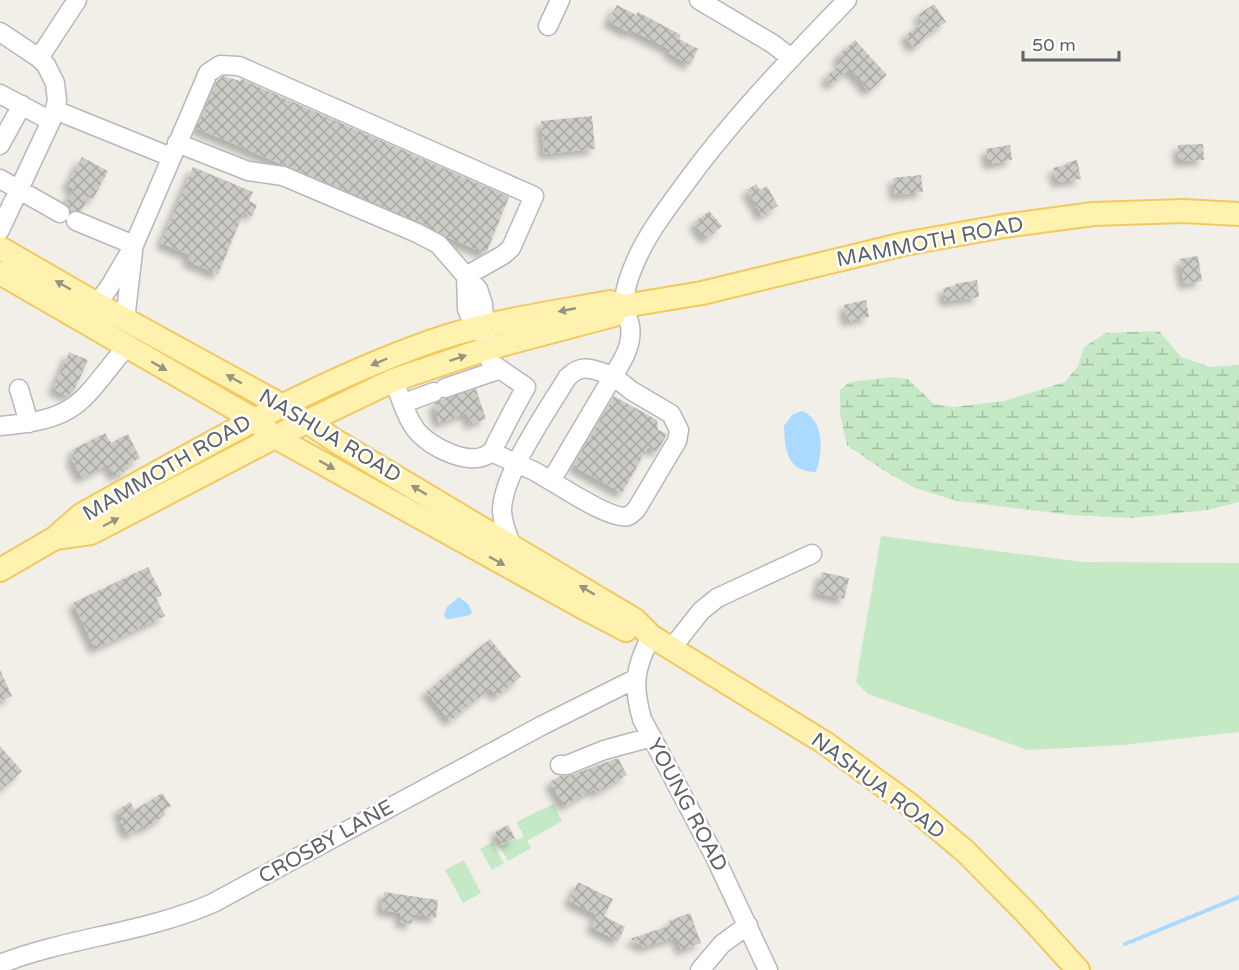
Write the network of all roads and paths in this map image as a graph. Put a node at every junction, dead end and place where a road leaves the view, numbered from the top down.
1 (78, 0) edge
2 (560, 0) edge
3 (699, 0) edge
4 (847, 0) edge
5 (548, 26) dead end
6 (0, 32) edge
7 (39, 58) junction
8 (791, 58) junction
9 (0, 94) edge
10 (22, 105) junction
11 (53, 116) junction
12 (0, 145) edge
13 (174, 150) junction
14 (0, 179) edge
15 (20, 190) junction
16 (1239, 214) edge
17 (0, 230) edge
18 (134, 245) junction
19 (0, 248) edge
20 (0, 273) edge
21 (466, 276) junction
22 (96, 304) junction
23 (624, 306) junction
24 (125, 320) junction
25 (484, 338) junction
26 (126, 347) junction
27 (498, 370) junction
28 (613, 376) junction
29 (394, 380) junction
30 (19, 389) dead end
31 (404, 404) junction
32 (281, 405) junction
33 (253, 419) junction
34 (307, 421) junction
35 (29, 423) junction
36 (0, 426) edge
37 (275, 436) junction
38 (491, 452) junction
39 (516, 464) junction
40 (551, 481) junction
41 (56, 538) junction
42 (511, 544) junction
43 (812, 554) dead end
44 (0, 570) edge
45 (651, 636) junction
46 (671, 649) junction
47 (635, 679) junction
48 (652, 737) junction
49 (560, 765) dead end
50 (748, 925) junction
51 (0, 964) edge
52 (700, 970) edge
53 (768, 970) edge
54 (1078, 970) edge

1 - 7 street
2 - 5 street
3 - 8 street
4 - 8 street
6 - 7 street
7 - 11 street
8 - 23 street
9 - 10 street
10 - 11 street
10 - 12 street
11 - 13 street
11 - 15 street
13 - 18 street
13 - 21 street
13 - 21 street
14 - 15 street
15 - 17 street
15 - 18 street
16 - 23 main road, MAMMOTH ROAD
18 - 22 street
18 - 24 street
22 -> 19 main road, NASHUA ROAD
20 - 26 main road, NASHUA ROAD
21 - 25 street
22 - 24 main road, NASHUA ROAD
23 - 25 main road, MAMMOTH ROAD
23 - 28 street
32 -> 24 main road, NASHUA ROAD
25 - 27 street
29 -> 25 main road, MAMMOTH ROAD
25 -> 32 main road, MAMMOTH ROAD
26 -> 33 main road, NASHUA ROAD
26 - 35 street
27 - 31 street
27 - 38 street
28 - 39 street
28 - 40 street
28 - 40 street
29 - 31 street
29 - 34 main road, MAMMOTH ROAD
30 - 35 street
31 - 38 street
32 - 33 main road, MAMMOTH ROAD
32 - 34 main road, NASHUA ROAD
33 - 37 main road, NASHUA ROAD
33 - 41 main road, MAMMOTH ROAD
34 - 37 main road, MAMMOTH ROAD
42 -> 34 main road, NASHUA ROAD
35 - 36 street
41 -> 37 main road, MAMMOTH ROAD
37 -> 45 main road, NASHUA ROAD
38 - 39 street
39 - 40 street
39 - 42 street
41 - 44 main road, MAMMOTH ROAD
45 -> 42 main road, NASHUA ROAD
43 - 46 street
45 - 46 main road, NASHUA ROAD
45 - 47 street, YOUNG ROAD
46 - 54 main road, NASHUA ROAD
47 - 48 street, YOUNG ROAD
47 - 51 street, CROSBY LANE
48 - 49 street
48 - 50 street, YOUNG ROAD
50 - 52 street
50 - 53 street, YOUNG ROAD

